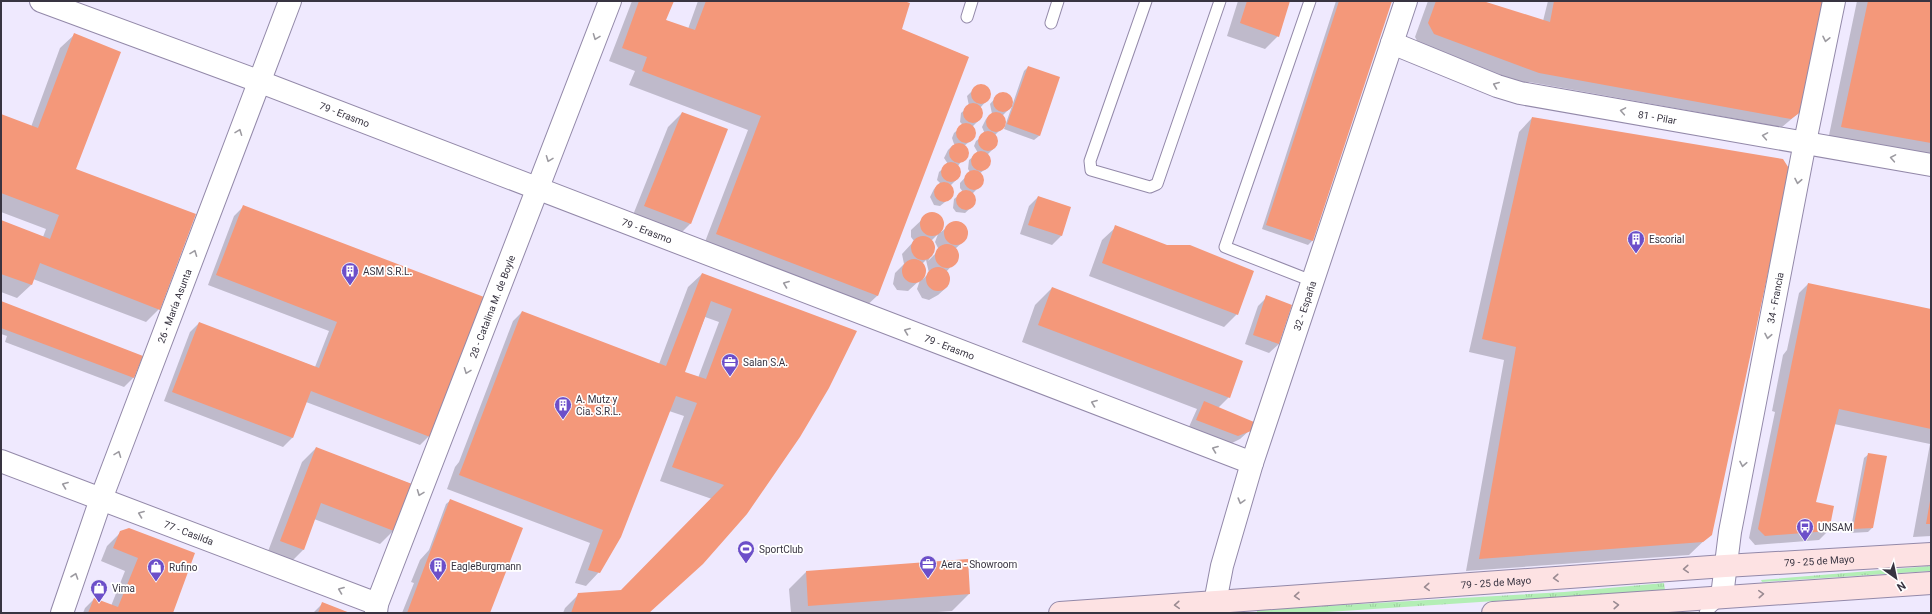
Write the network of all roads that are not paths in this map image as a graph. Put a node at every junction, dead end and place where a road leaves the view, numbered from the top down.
1 (41, 1) edge
2 (290, 1) edge
3 (610, 1) edge
4 (972, 1) edge
5 (1058, 1) edge
6 (1146, 1) edge
7 (1220, 1) edge
8 (1310, 1) edge
9 (1406, 1) edge
10 (1834, 1) edge
11 (967, 17) dead end
12 (1051, 23) dead end
13 (1392, 43) junction
14 (258, 81) junction
15 (1805, 142) junction
16 (1931, 166) edge
17 (538, 188) junction
18 (1312, 281) junction
19 (1, 460) edge
20 (1252, 463) junction
21 (101, 498) junction
22 (1931, 554) edge
23 (1725, 566) junction
24 (1931, 582) edge
25 (1720, 605) edge
26 (376, 608) edge
27 (1214, 608) edge
28 (62, 613) edge
29 (1060, 613) edge
30 (1493, 613) edge
31 (1704, 613) edge

1 - 14 street, 79 - Erasmo
2 - 14 street, 26 - María Asunta
3 -> 17 street, 28 - Catalina M. de Boyle
4 - 11 lane
5 - 12 lane
6 - 7 lane
8 - 18 lane
9 - 13 street, 32 - España
10 -> 15 street, 34 - Francia
15 -> 13 street, 81 - Pilar
13 - 18 street, 32 - España
14 - 17 street, 79 - Erasmo
21 -> 14 street, 26 - María Asunta
16 -> 15 street, 81 - Pilar
15 -> 23 street, 34 - Francia
20 -> 17 street, 79 - Erasmo
17 -> 26 street, 28 - Catalina M. de Boyle
18 - 20 street, 32 - España
21 -> 19 street, 77 - Casilda
20 -> 27 street, 32 - España
26 -> 21 street, 77 - Casilda
28 -> 21 street, 26 - María Asunta
22 - 23 main road, 79 - 25 de Mayo
23 - 25 street, 34 - Francia
23 -> 27 main road, 79 - 25 de Mayo
25 -> 24 main road
30 -> 25 main road
25 - 31 lane
27 -> 29 main road, 79 - 25 de Mayo

